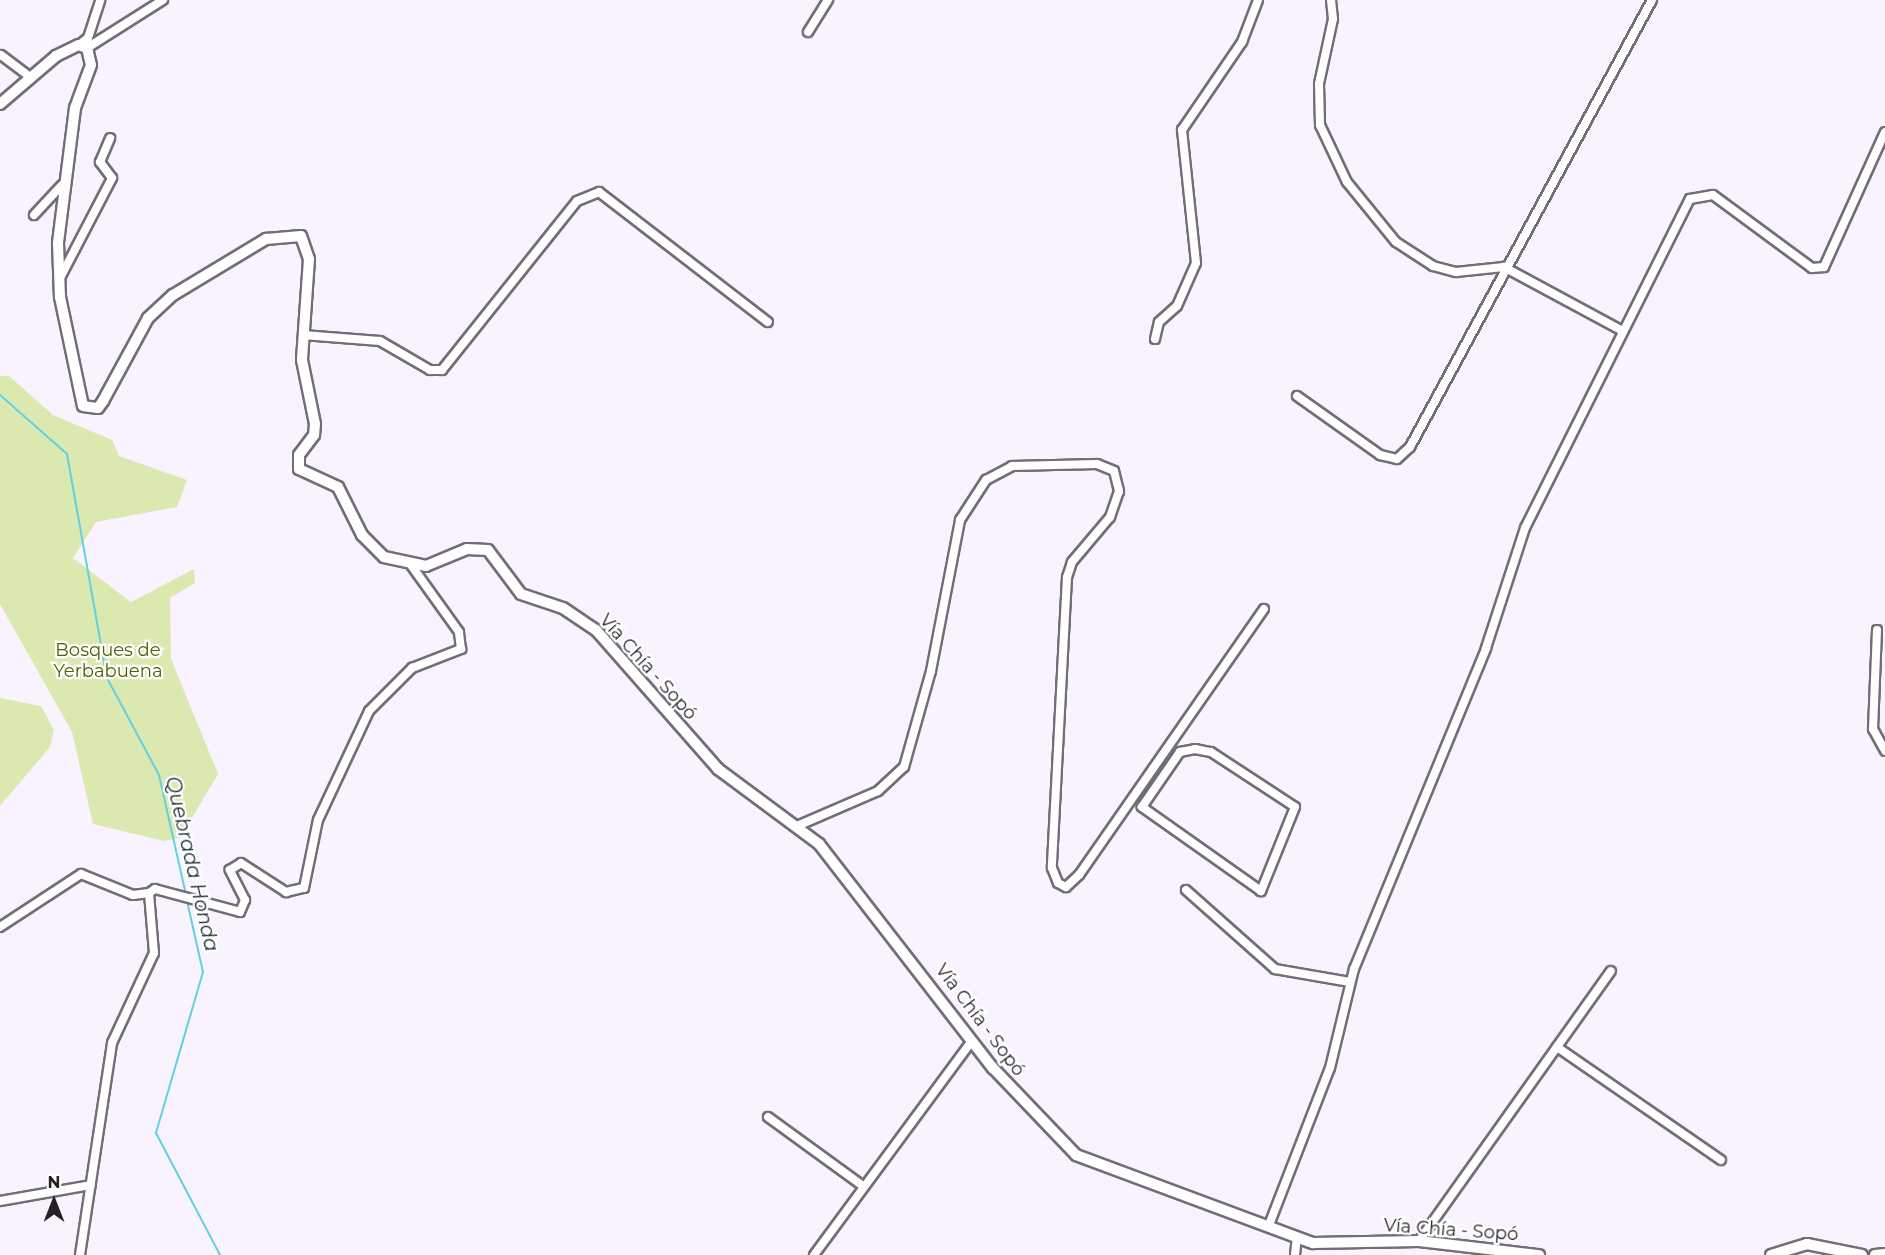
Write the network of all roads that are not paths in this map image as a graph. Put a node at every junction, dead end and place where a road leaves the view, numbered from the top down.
1 (100, 0) edge
2 (163, 0) edge
3 (828, 0) edge
4 (1258, 0) edge
5 (1331, 0) edge
6 (1652, 0) edge
7 (808, 32) dead end
8 (83, 46) junction
9 (1, 55) edge
10 (30, 77) junction
11 (0, 105) edge
12 (1885, 132) edge
13 (110, 138) dead end
14 (62, 185) junction
15 (34, 215) dead end
16 (1504, 267) junction
17 (58, 281) junction
18 (768, 322) dead end
19 (1623, 331) junction
20 (303, 335) junction
21 (1155, 339) dead end
22 (1297, 396) dead end
23 (411, 565) junction
24 (1264, 609) dead end
25 (1877, 630) dead end
26 (1885, 751) edge
27 (1159, 762) junction
28 (1168, 769) junction
29 (797, 826) junction
30 (1186, 890) dead end
31 (149, 893) junction
32 (0, 927) edge
33 (1611, 971) dead end
34 (1350, 982) junction
35 (972, 1041) junction
36 (1557, 1047) junction
37 (768, 1117) dead end
38 (1721, 1160) dead end
39 (91, 1185) junction
40 (863, 1186) junction
41 (0, 1201) edge
42 (1269, 1225) junction
43 (1297, 1237) junction
44 (1419, 1241) junction
45 (1885, 1254) edge
46 (80, 1255) edge
47 (814, 1255) edge
48 (1295, 1255) edge
49 (1539, 1255) edge
50 (1771, 1255) edge
51 (1862, 1255) edge
52 (1875, 1255) edge

1 - 8 street
2 - 8 street
3 - 7 street
4 - 21 street
5 - 16 street
6 - 16 street
8 - 10 street
8 - 14 street, Vía Chía - Sopó
9 - 10 street
10 - 11 street
12 - 19 street
13 - 17 street
14 - 15 street
14 - 17 street, Vía Chía - Sopó
16 - 19 street
16 - 22 street
17 - 20 street, Vía Chía - Sopó
18 - 20 street
19 - 34 street
20 - 23 street, Vía Chía - Sopó
23 - 29 street, Vía Chía - Sopó
23 - 31 street
24 - 27 street
25 - 26 street
27 - 28 street
27 - 29 street
28 - 28 street
29 - 35 street, Vía Chía - Sopó
30 - 34 street
31 - 32 street
31 - 39 street
33 - 36 street
34 - 42 street
35 - 40 street
35 - 42 street, Vía Chía - Sopó
36 - 38 street
36 - 44 street
37 - 40 street
39 - 41 street
39 - 46 street
40 - 47 street
42 - 43 street, Vía Chía - Sopó
43 - 44 street, Vía Chía - Sopó
43 - 48 street
44 - 49 street, Vía Chía - Sopó
45 - 52 street
50 - 51 street

